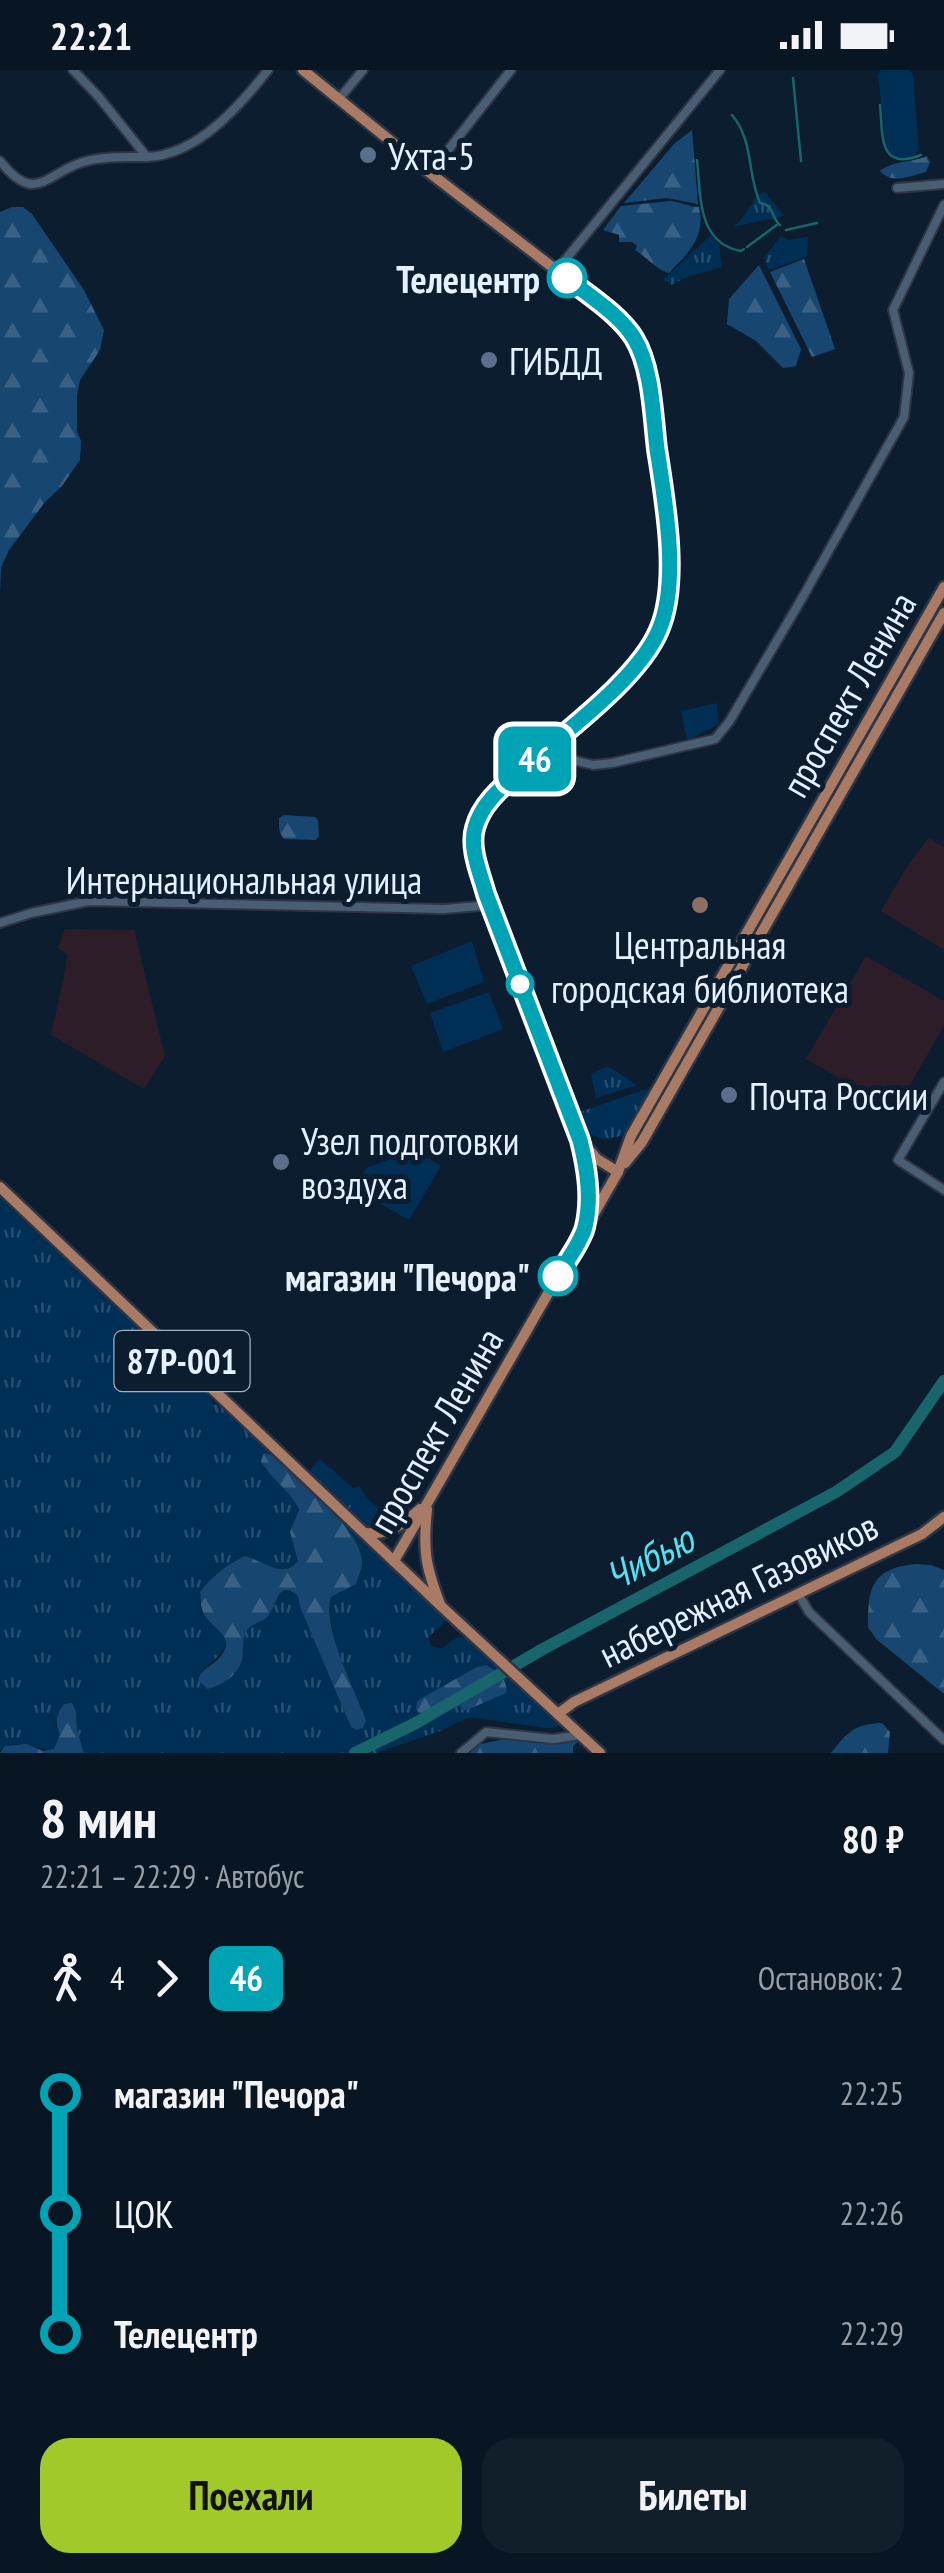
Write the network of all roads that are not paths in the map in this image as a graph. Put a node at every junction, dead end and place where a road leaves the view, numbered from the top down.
1 (73, 70) edge
2 (268, 70) edge
3 (302, 70) edge
4 (364, 70) edge
5 (511, 70) edge
6 (720, 70) edge
7 (339, 99) junction
8 (146, 156) junction
9 (0, 162) edge
10 (430, 173) junction
11 (944, 184) edge
12 (897, 188) dead end
13 (944, 205) edge
14 (557, 270) junction
15 (944, 586) edge
16 (944, 614) edge
17 (548, 748) junction
18 (805, 830) junction
19 (816, 838) junction
20 (491, 906) junction
21 (0, 923) edge
22 (944, 1082) edge
23 (580, 1140) junction
24 (618, 1172) junction
25 (0, 1187) edge
26 (941, 1188) edge
27 (584, 1230) junction
28 (428, 1502) junction
29 (944, 1518) edge
30 (364, 1533) junction
31 (394, 1562) junction
32 (798, 1594) junction
33 (441, 1606) junction
34 (558, 1714) junction
35 (581, 1734) junction
36 (944, 1740) edge
37 (462, 1753) edge
38 (600, 1753) edge

1 - 8 street
2 - 8 street
3 - 7 main road, Интернациональная улица
4 - 7 street
5 - 10 street
6 - 14 street
7 - 10 main road, Интернациональная улица
8 - 9 street
10 - 14 main road, Интернациональная улица
11 - 12 street
13 - 17 street
14 - 17 main road, Интернациональная улица
15 - 18 main road, проспект Ленина
16 - 19 main road, проспект Ленина
17 - 20 main road, Интернациональная улица
18 - 19 main road, проспект Ленина
18 - 24 main road, проспект Ленина
19 - 24 main road, проспект Ленина
20 - 21 street, Интернациональная улица
20 - 23 main road, Интернациональная улица
22 - 26 street
23 - 24 main road, Интернациональная улица
23 - 27 main road, Интернациональная улица
24 - 27 main road, проспект Ленина
25 - 30 main road, 87Р-001
27 - 28 main road, проспект Ленина
28 - 30 main road
28 - 31 main road, проспект Ленина
28 - 33 main road
29 - 32 main road, набережная Газовиков
30 - 31 main road, 87Р-001
31 - 33 main road, 87Р-001
32 - 34 main road, набережная Газовиков
32 - 36 street
33 - 34 main road, 87Р-001
34 - 35 main road, 87Р-001
35 - 37 street
35 - 38 main road, 87Р-001

